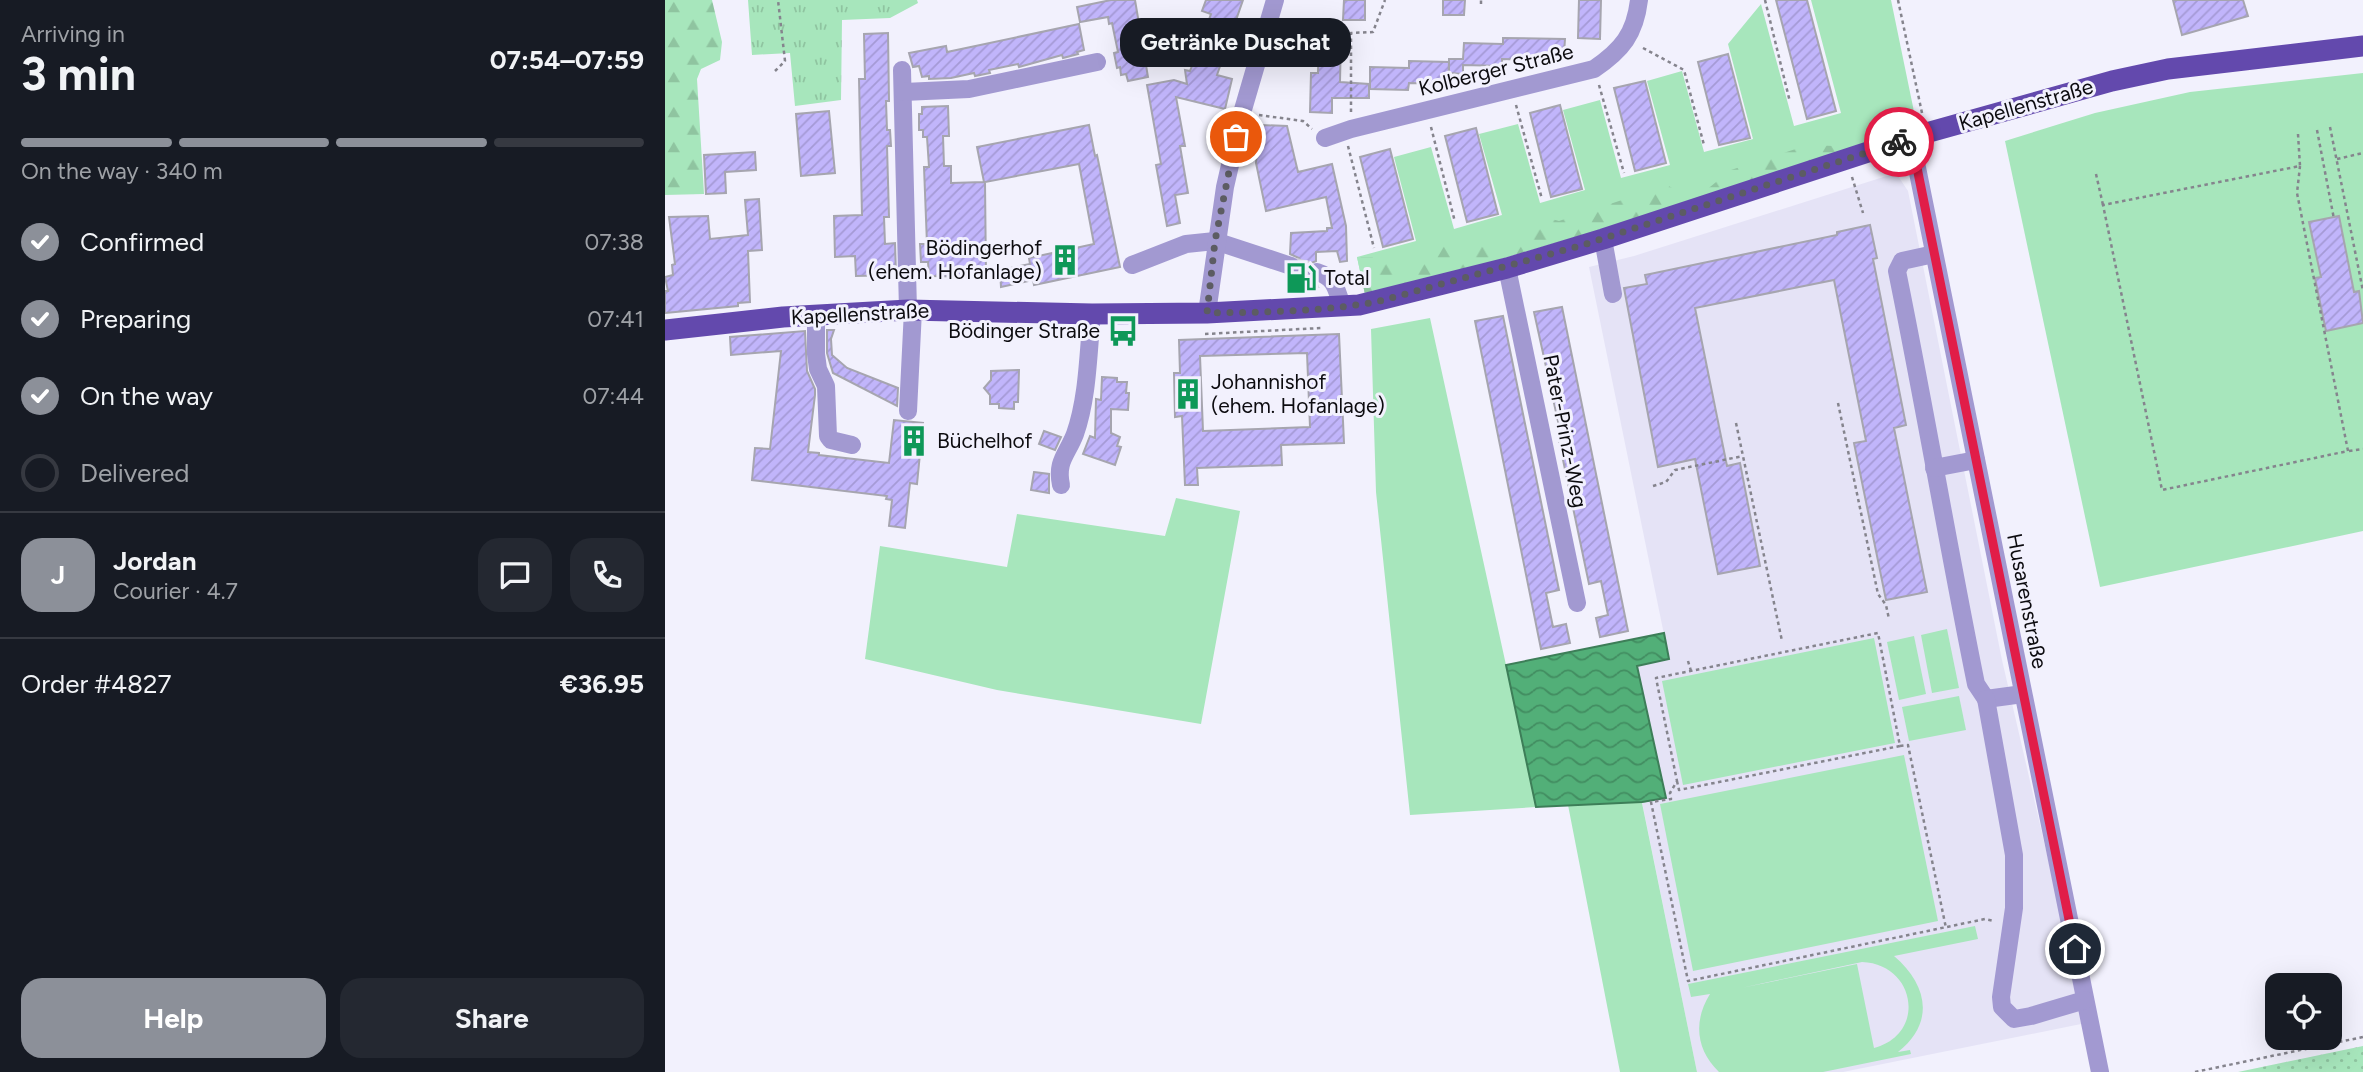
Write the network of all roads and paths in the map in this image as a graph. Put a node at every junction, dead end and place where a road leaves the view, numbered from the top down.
1 (778, 0) edge
2 (1275, 0) edge
3 (1385, 0) edge
4 (1640, 0) edge
5 (1765, 0) edge
6 (1898, 0) edge
7 (1627, 40) junction
8 (2363, 46) edge
9 (1097, 62) dead end
10 (1594, 69) junction
11 (902, 70) dead end
12 (775, 71) dead end
13 (1512, 89) junction
14 (904, 92) junction
15 (1790, 102) dead end
16 (1426, 110) junction
17 (1242, 113) junction
18 (2330, 127) dead end
19 (2317, 130) dead end
20 (1348, 131) junction
21 (2298, 134) dead end
22 (1919, 136) junction
23 (1325, 138) joint
24 (1704, 145) dead end
25 (2363, 153) edge
26 (2337, 159) junction
27 (2300, 166) junction
28 (1624, 173) dead end
29 (2096, 174) dead end
30 (1852, 177) dead end
31 (1542, 200) dead end
32 (2103, 205) junction
33 (1863, 213) dead end
34 (2334, 219) dead end
35 (1455, 222) dead end
36 (1603, 239) junction
37 (1215, 241) junction
38 (1374, 248) dead end
39 (1934, 254) junction
40 (1132, 265) dead end
41 (1290, 266) tunnel mouth
42 (1507, 268) junction
43 (1317, 272) tunnel mouth
44 (2363, 290) edge
45 (1613, 294) dead end
46 (1342, 306) junction
47 (910, 310) junction
48 (1092, 314) junction
49 (816, 315) junction
50 (1206, 323) junction
51 (1325, 327) dead end
52 (665, 330) edge
53 (1838, 403) dead end
54 (908, 411) dead end
55 (1736, 423) dead end
56 (852, 445) dead end
57 (2363, 449) edge
58 (2348, 452) junction
59 (1743, 456) junction
60 (1976, 460) junction
61 (1934, 468) junction
62 (1061, 485) dead end
63 (1653, 486) dead end
64 (1577, 603) dead end
65 (1889, 619) dead end
66 (1782, 641) dead end
67 (1688, 661) dead end
68 (1691, 671) junction
69 (2023, 694) junction
70 (1986, 699) junction
71 (1900, 746) junction
72 (1677, 781) junction
73 (2011, 924) junction
74 (1946, 928) junction
75 (2085, 1000) junction
76 (2363, 1037) edge
77 (2099, 1072) edge
78 (2195, 1072) edge

1 - 12 path
2 - 17 street
3 - 20 path
4 - 7 street, Kolberger Straße
5 - 15 path
6 - 22 path
7 - 10 street, Kolberger Straße
7 - 24 path
8 - 22 main road, Kapellenstraße
9 - 14 street
10 - 13 street, Kolberger Straße
10 - 28 path
11 - 14 street
13 - 16 street, Kolberger Straße
13 - 31 path
14 - 47 street
16 - 20 street, Kolberger Straße
16 - 35 path
17 - 23 path
17 - 37 street
18 - 26 path
19 - 34 path
20 - 23 street, Kolberger Straße
20 - 38 path
21 - 27 path
22 - 36 main road, Kapellenstraße
22 - 39 street, Husarenstraße
25 - 26 path
26 - 44 path
27 - 32 path
27 - 58 path
29 - 32 path
30 - 33 path
32 - 58 path
36 - 42 main road, Kapellenstraße
36 - 45 street
37 - 40 street
37 - 41 street
37 - 50 street
39 - 60 street, Husarenstraße
39 - 61 street
42 - 46 main road, Kapellenstraße
42 - 64 street, Pater-Prinz-Weg
43 - 46 street
46 - 50 main road, Kapellenstraße
47 - 48 main road, Kapellenstraße
47 - 49 main road, Kapellenstraße
47 - 54 street
48 - 50 main road, Kapellenstraße
48 - 62 street
49 - 52 main road, Kapellenstraße
49 - 56 street
50 - 51 path
53 - 65 path
55 - 59 path
57 - 58 path
59 - 63 path
59 - 66 path
60 - 61 street
60 - 69 street, Husarenstraße
61 - 70 street
67 - 68 path
68 - 71 path
68 - 72 path
69 - 70 street
69 - 75 street, Husarenstraße
70 - 73 street
71 - 72 path
71 - 74 path
72 - 74 path
73 - 74 path
73 - 75 street
75 - 77 street, Husarenstraße
76 - 78 path

